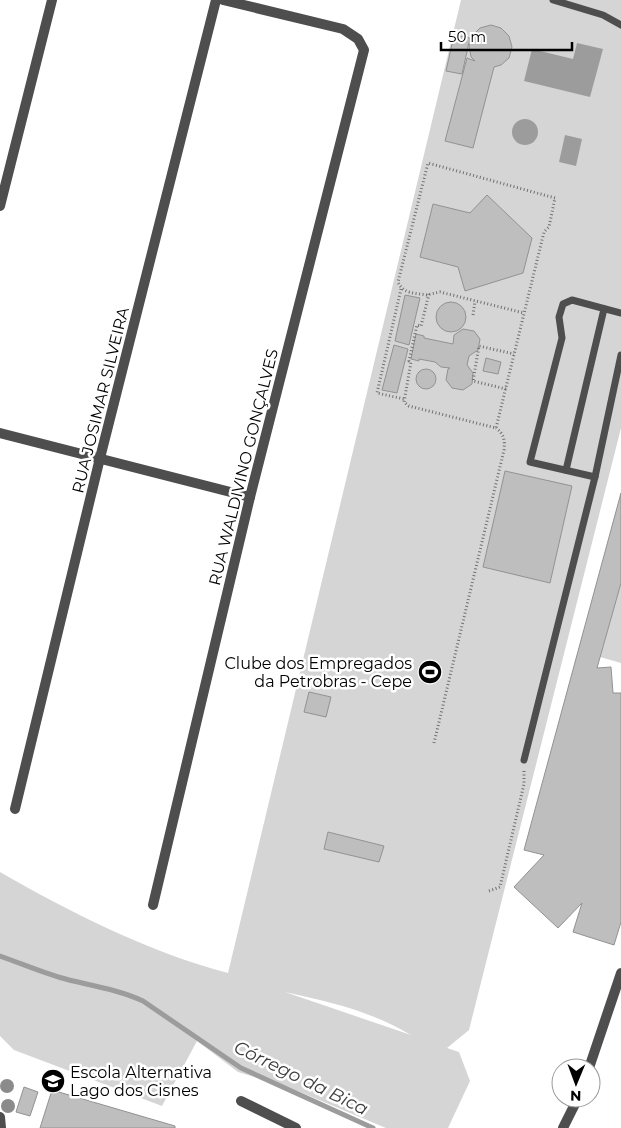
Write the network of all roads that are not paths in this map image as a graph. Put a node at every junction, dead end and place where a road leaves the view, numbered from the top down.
1 (52, 0) edge
2 (216, 0) edge
3 (223, 0) edge
4 (553, 0) edge
5 (621, 25) edge
6 (0, 206) edge
7 (604, 309) junction
8 (621, 313) edge
9 (621, 356) edge
10 (0, 434) edge
11 (100, 458) junction
12 (566, 470) junction
13 (595, 477) junction
14 (250, 497) junction
15 (524, 760) road end
16 (15, 809) dead end
17 (152, 905) dead end
18 (621, 973) edge
19 (592, 1058) edge
20 (241, 1102) dead end
21 (573, 1108) edge
22 (0, 1117) edge
23 (1, 1128) edge
24 (296, 1128) edge
25 (563, 1128) edge

1 - 6 street
2 - 11 street, RUA JOSIMAR SILVEIRA
3 - 14 street, RUA WALDIVINO GONÇALVES
4 - 5 lane
7 - 8 lane
7 - 12 lane
7 - 12 lane
9 - 13 lane
10 - 11 street
11 - 14 street
11 - 16 street, RUA JOSIMAR SILVEIRA
12 - 13 lane
13 - 15 lane
14 - 17 street, RUA WALDIVINO GONÇALVES
18 - 19 street
20 - 24 street
21 - 25 street
22 - 23 street

